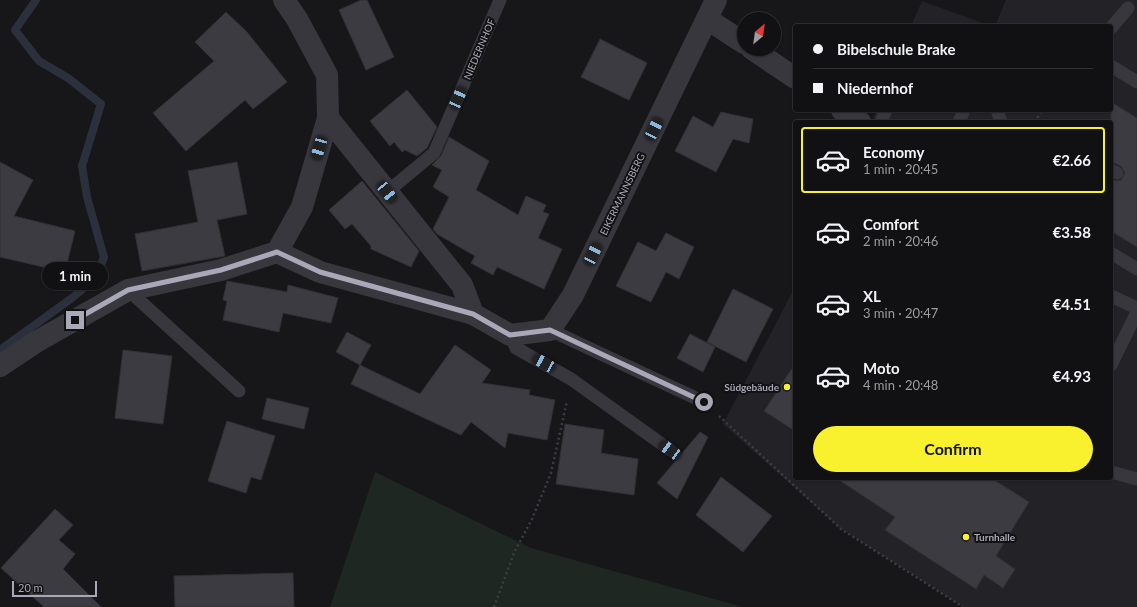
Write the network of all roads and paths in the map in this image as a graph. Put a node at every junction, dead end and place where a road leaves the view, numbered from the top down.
1 (284, 0) edge
2 (500, 0) edge
3 (1128, 8) dead end
4 (712, 9) edge
5 (1113, 26) edge
6 (737, 36) edge
7 (762, 56) edge
8 (1113, 67) edge
9 (793, 77) edge
10 (1137, 82) edge
11 (845, 112) edge
12 (328, 118) junction
13 (857, 120) edge
14 (387, 192) junction
15 (277, 252) junction
16 (1113, 254) edge
17 (1137, 269) edge
18 (128, 290) junction
19 (1113, 297) edge
20 (1137, 308) edge
21 (1137, 312) edge
22 (473, 314) junction
23 (550, 330) junction
24 (510, 335) junction
25 (1113, 360) edge
26 (0, 366) edge
27 (571, 379) junction
28 (239, 391) dead end
29 (704, 402) joint
30 (670, 450) dead end
31 (1113, 473) edge
32 (1137, 480) edge
33 (494, 607) edge
34 (962, 607) edge

1 - 12 street
2 - 14 lane, NIEDERNHOF
3 - 5 lane
4 - 6 street, EIKERMANNSBERG
4 - 23 street, EIKERMANNSBERG
7 - 9 street
8 - 10 lane
11 - 13 street
12 - 14 street
12 - 15 street
14 - 22 street
15 - 18 street
15 - 22 street
16 - 17 lane
18 - 26 street
18 - 28 lane
19 - 20 lane
21 - 25 lane
22 - 24 street
23 - 24 street
23 - 29 lane
24 - 27 lane
27 - 30 lane
27 - 33 path
29 - 34 path
31 - 32 lane

